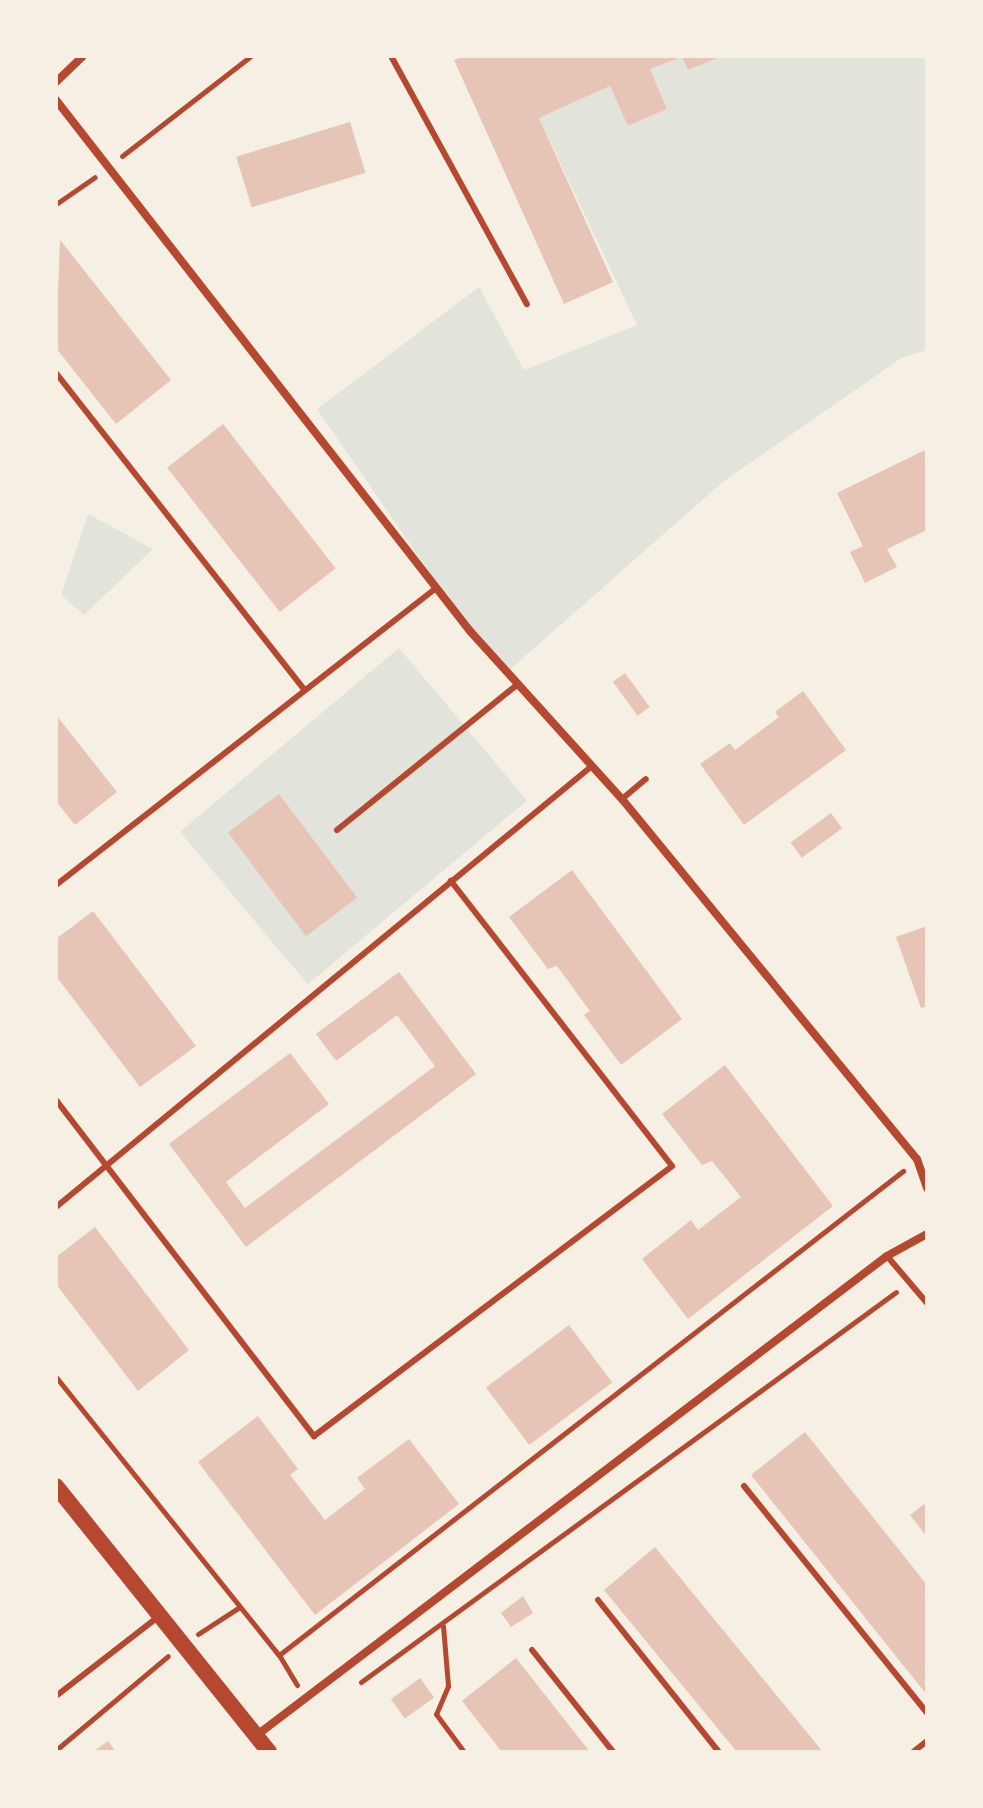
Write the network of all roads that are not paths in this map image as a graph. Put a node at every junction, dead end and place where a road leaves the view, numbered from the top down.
1 (83, 56) edge
2 (391, 56) edge
3 (56, 82) edge
4 (56, 100) edge
5 (527, 304) dead end
6 (56, 373) edge
7 (436, 588) junction
8 (518, 684) junction
9 (305, 690) junction
10 (592, 766) junction
11 (646, 779) dead end
12 (622, 799) junction
13 (337, 830) dead end
14 (451, 881) junction
15 (56, 885) edge
16 (56, 1100) edge
17 (104, 1163) junction
18 (927, 1188) edge
19 (56, 1207) edge
20 (927, 1234) edge
21 (887, 1256) junction
22 (927, 1303) edge
23 (56, 1486) edge
24 (744, 1486) dead end
25 (598, 1600) dead end
26 (159, 1616) junction
27 (532, 1650) dead end
28 (56, 1696) edge
29 (927, 1713) edge
30 (257, 1735) junction
31 (927, 1741) edge
32 (269, 1752) edge
33 (613, 1752) edge
34 (719, 1752) edge
35 (913, 1752) edge

1 - 3 street
2 - 5 lane
4 - 7 street
6 - 9 lane
7 - 8 street
7 - 9 lane
8 - 10 street
8 - 13 lane
9 - 15 lane
10 - 12 street
10 - 14 lane
11 - 12 lane
12 - 18 street
14 - 17 lane
14 - 17 lane
16 - 17 lane
17 - 19 lane
20 - 21 street
21 - 22 lane
21 - 30 street
23 - 26 main road
24 - 29 lane
25 - 34 lane
26 - 28 lane
26 - 30 main road
27 - 33 lane
30 - 32 main road
31 - 35 lane

